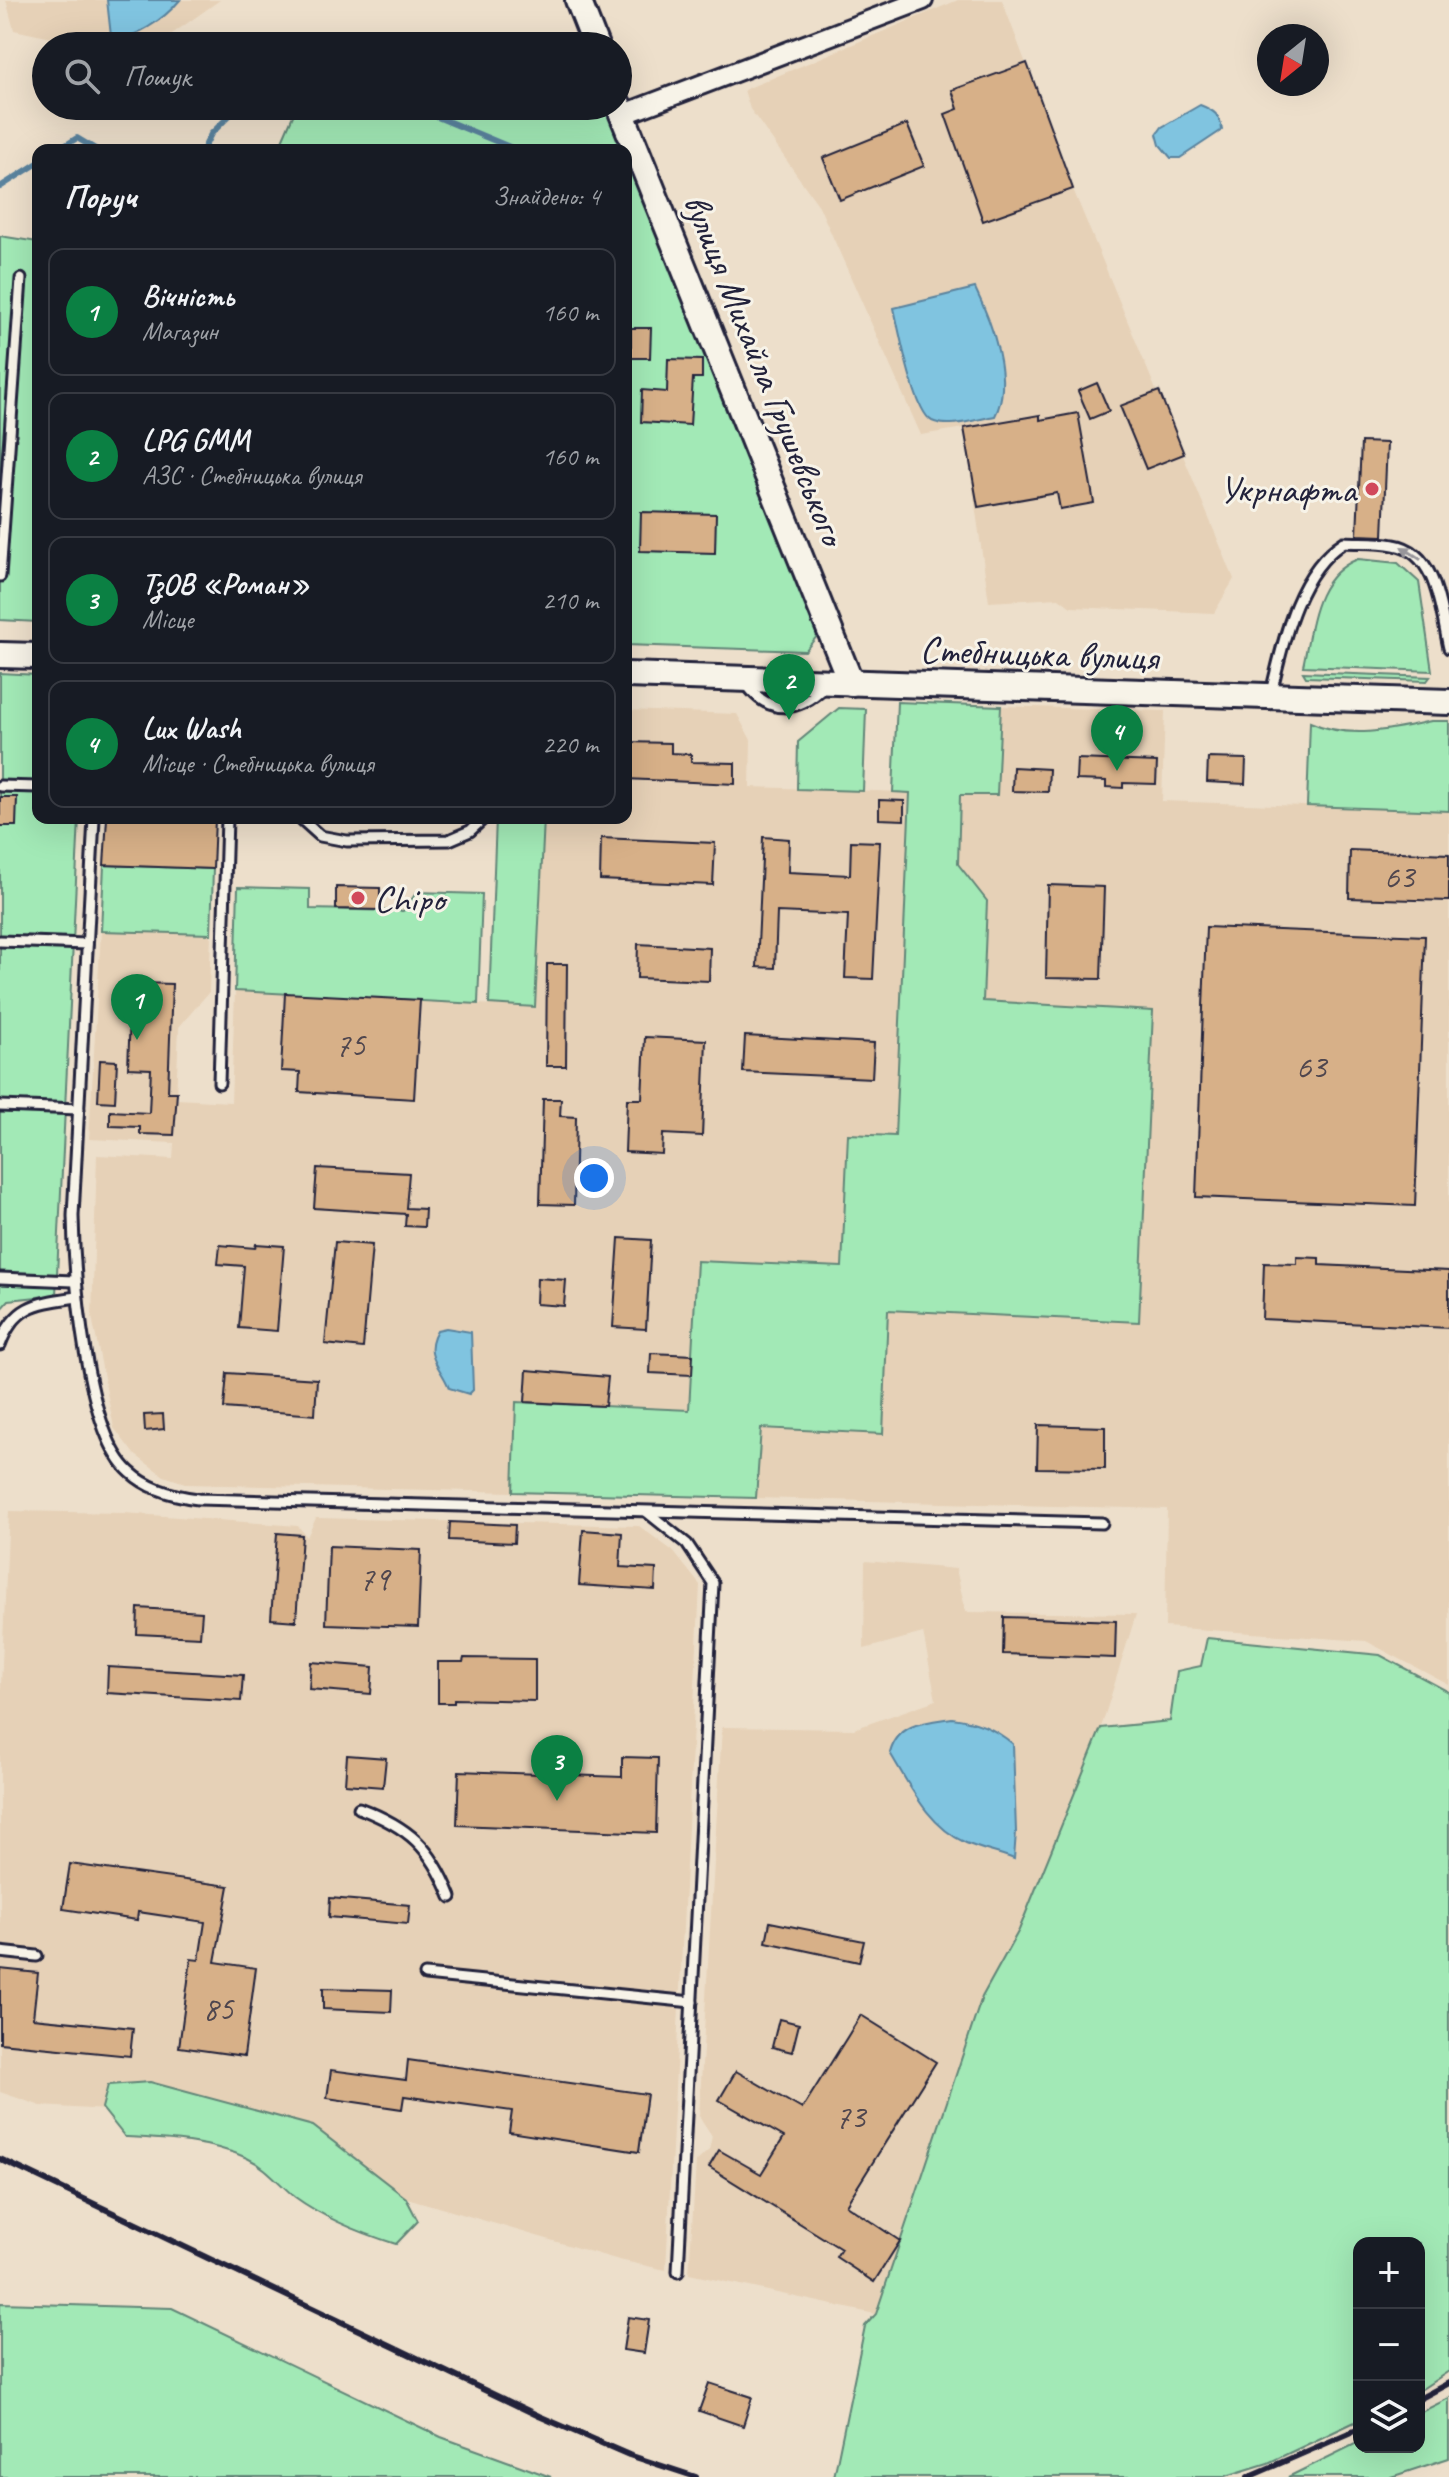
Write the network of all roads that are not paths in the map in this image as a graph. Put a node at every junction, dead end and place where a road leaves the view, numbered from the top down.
1 (578, 0) edge
2 (923, 0) edge
3 (591, 32) edge
4 (632, 106) edge
5 (624, 120) edge
6 (21, 279) dead end
7 (0, 573) edge
8 (1449, 648) edge
9 (0, 655) edge
10 (32, 656) edge
11 (632, 675) edge
12 (842, 675) junction
13 (1270, 697) junction
14 (1449, 702) edge
15 (0, 786) edge
16 (32, 787) edge
17 (94, 824) edge
18 (227, 824) edge
19 (307, 824) edge
20 (478, 824) edge
21 (0, 941) edge
22 (84, 944) junction
23 (219, 1083) dead end
24 (0, 1106) edge
25 (76, 1108) junction
26 (0, 1278) edge
27 (74, 1281) junction
28 (77, 1297) junction
29 (0, 1345) edge
30 (646, 1511) junction
31 (1102, 1523) dead end
32 (359, 1808) dead end
33 (451, 1897) dead end
34 (0, 1952) edge
35 (37, 1956) dead end
36 (425, 1975) dead end
37 (692, 2002) junction
38 (678, 2272) dead end

1 - 3 street
2 - 4 street
5 - 12 street, вулиця Михайла Грушевського
6 - 7 lane
8 -> 13 lane
9 - 10 street
11 - 12 street, Стебницька вулиця
12 - 13 street, Стебницька вулиця
13 - 14 street, Стебницька вулиця
15 - 16 lane
17 - 22 lane
18 - 23 lane
19 - 20 lane
21 - 22 lane
22 - 25 lane
24 - 25 lane
25 - 27 lane
26 - 27 lane
27 - 28 lane
28 - 29 lane
28 - 30 lane
30 - 31 lane
30 - 37 lane
32 - 33 lane
34 - 35 lane
36 - 37 lane
37 - 38 lane

